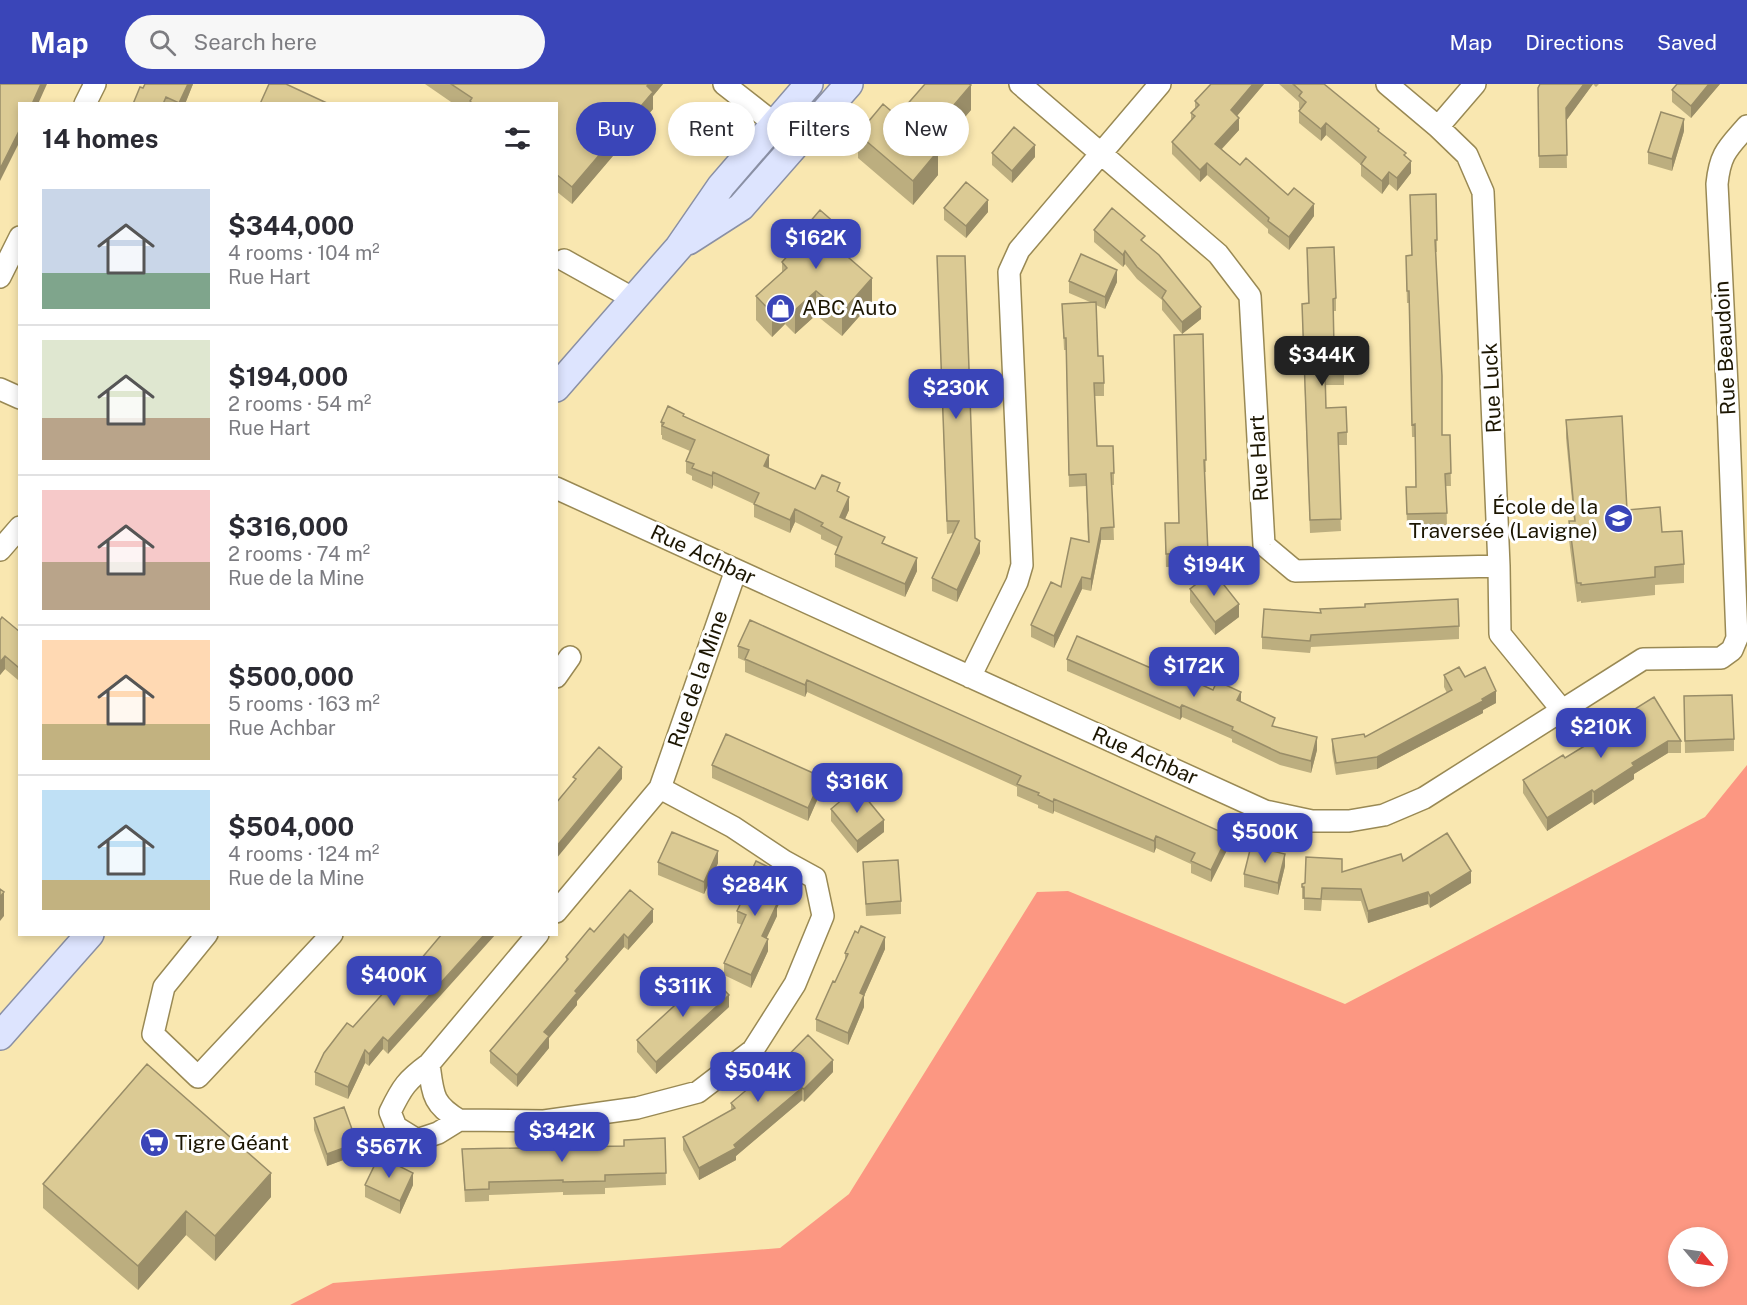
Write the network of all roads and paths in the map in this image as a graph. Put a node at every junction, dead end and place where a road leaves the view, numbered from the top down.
1 (95, 84) edge
2 (724, 84) edge
3 (809, 84) edge
4 (849, 84) edge
5 (1020, 84) edge
6 (1160, 84) edge
7 (1387, 84) edge
8 (1475, 84) edge
9 (86, 102) edge
10 (794, 102) edge
11 (767, 118) edge
12 (1747, 126) edge
13 (1438, 127) junction
14 (767, 133) edge
15 (1099, 153) junction
16 (18, 241) edge
17 (679, 247) junction
18 (564, 260) dead end
19 (0, 277) edge
20 (634, 299) junction
21 (558, 386) edge
22 (0, 389) edge
23 (18, 398) edge
24 (1738, 406) edge
25 (558, 489) edge
26 (18, 529) edge
27 (0, 550) edge
28 (1499, 566) junction
29 (736, 570) junction
30 (1732, 650) joint
31 (570, 657) dead end
32 (558, 674) edge
33 (970, 677) junction
34 (1562, 710) junction
35 (660, 788) junction
36 (558, 910) edge
37 (88, 936) edge
38 (205, 936) edge
39 (330, 936) edge
40 (536, 936) edge
41 (0, 1036) edge
42 (429, 1064) junction
43 (459, 1120) junction

1 - 9 street
2 - 11 street
3 - 10 main road
4 - 17 main road
5 - 15 street, Rue Hart
6 - 15 street
7 - 13 street, Rue Luck
8 - 13 street
12 - 24 street, Rue Beaudoin
13 - 28 street, Rue Luck
14 - 17 main road
15 - 28 street, Rue Hart
15 - 33 street
16 - 19 street
17 - 20 main road
18 - 20 street
20 - 21 main road
22 - 23 street
24 - 30 street, Rue Beaudoin
25 - 29 street, Rue Achbar
26 - 27 street
28 - 34 street, Rue Luck
29 - 33 street, Rue Achbar
29 - 35 street, Rue de la Mine
30 - 34 street, Rue Achbar
31 - 32 street
33 - 34 street, Rue Achbar
35 - 36 street, Rue de la Mine
35 - 43 street
37 - 41 main road
38 - 39 street
40 - 42 street
42 - 43 street
42 - 43 street

